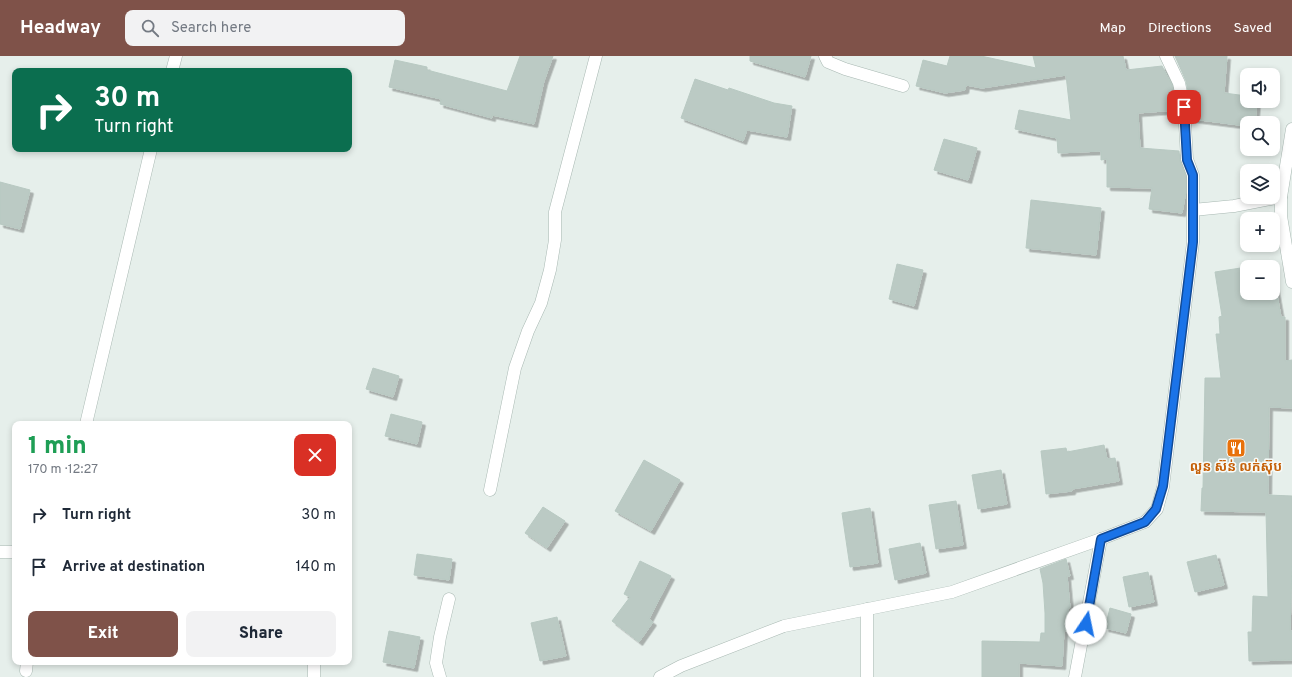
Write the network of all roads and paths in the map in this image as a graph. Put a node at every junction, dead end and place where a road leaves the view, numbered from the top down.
1 (176, 56) edge
2 (596, 56) edge
3 (825, 56) edge
4 (1166, 56) edge
5 (173, 68) edge
6 (903, 86) dead end
7 (1292, 129) edge
8 (150, 152) edge
9 (1281, 196) junction
10 (1193, 210) junction
11 (1292, 282) edge
12 (87, 421) edge
13 (490, 490) dead end
14 (1101, 539) junction
15 (0, 552) edge
16 (12, 552) edge
17 (449, 599) dead end
18 (867, 608) junction
19 (314, 665) edge
20 (314, 677) edge
21 (440, 677) edge
22 (660, 677) edge
23 (867, 677) edge
24 (1075, 677) edge

1 - 5 street
2 - 13 street
3 - 6 street
4 - 10 street
7 - 9 street
8 - 12 street
9 - 10 street
9 - 11 street
10 - 14 street
14 - 18 street
14 - 24 street
15 - 16 street
17 - 21 street
18 - 22 street
18 - 23 street
19 - 20 street

